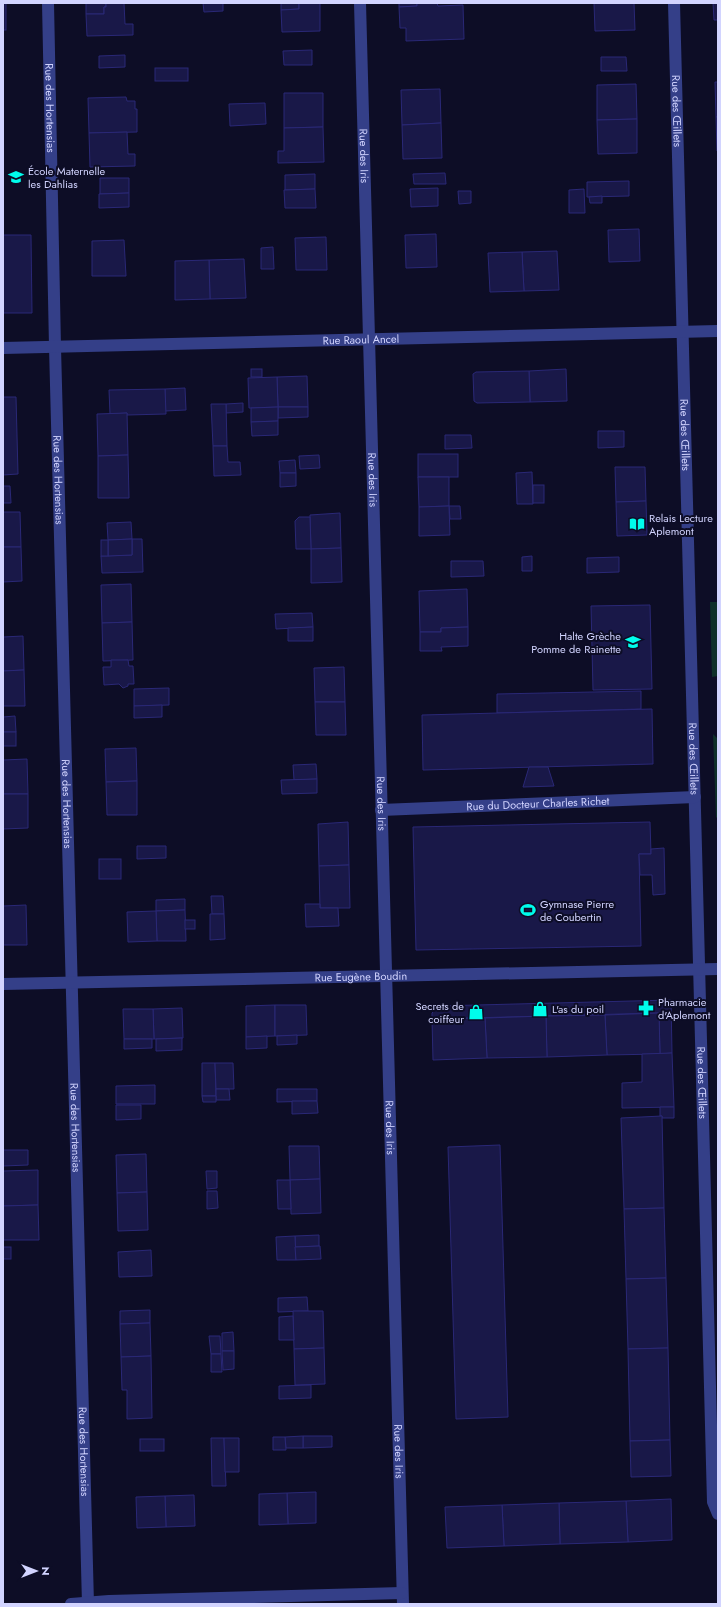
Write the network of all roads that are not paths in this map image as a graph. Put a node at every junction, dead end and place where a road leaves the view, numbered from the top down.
1 (48, 3) edge
2 (360, 3) edge
3 (674, 3) edge
4 (718, 331) edge
5 (682, 332) junction
6 (369, 339) junction
7 (55, 347) junction
8 (3, 348) edge
9 (694, 797) junction
10 (381, 810) junction
11 (699, 969) junction
12 (718, 969) edge
13 (386, 975) junction
14 (72, 983) junction
15 (3, 984) edge
16 (718, 1514) edge
17 (402, 1598) edge
18 (71, 1604) edge
19 (88, 1604) edge

1 - 7 street, Rue des Hortensias
2 - 6 street, Rue des Iris
3 - 5 street, Rue des Œillets
4 - 5 street, Rue Raoul Ancel
5 - 6 street, Rue Raoul Ancel
5 - 9 street, Rue des Œillets
6 - 7 street, Rue Raoul Ancel
6 - 10 street, Rue des Iris
7 - 8 street, Rue Raoul Ancel
7 - 14 street, Rue des Hortensias
9 - 10 street, Rue du Docteur Charles Richet
9 - 11 street, Rue des Œillets
10 - 13 street, Rue des Iris
11 - 12 street, Rue Eugène Boudin
11 - 13 street, Rue Eugène Boudin
11 - 16 street, Rue des Œillets
13 - 14 street, Rue Eugène Boudin
13 - 17 street, Rue des Iris
14 - 15 street, Rue Eugène Boudin
14 - 19 street, Rue des Hortensias
17 - 19 street
18 - 19 street

